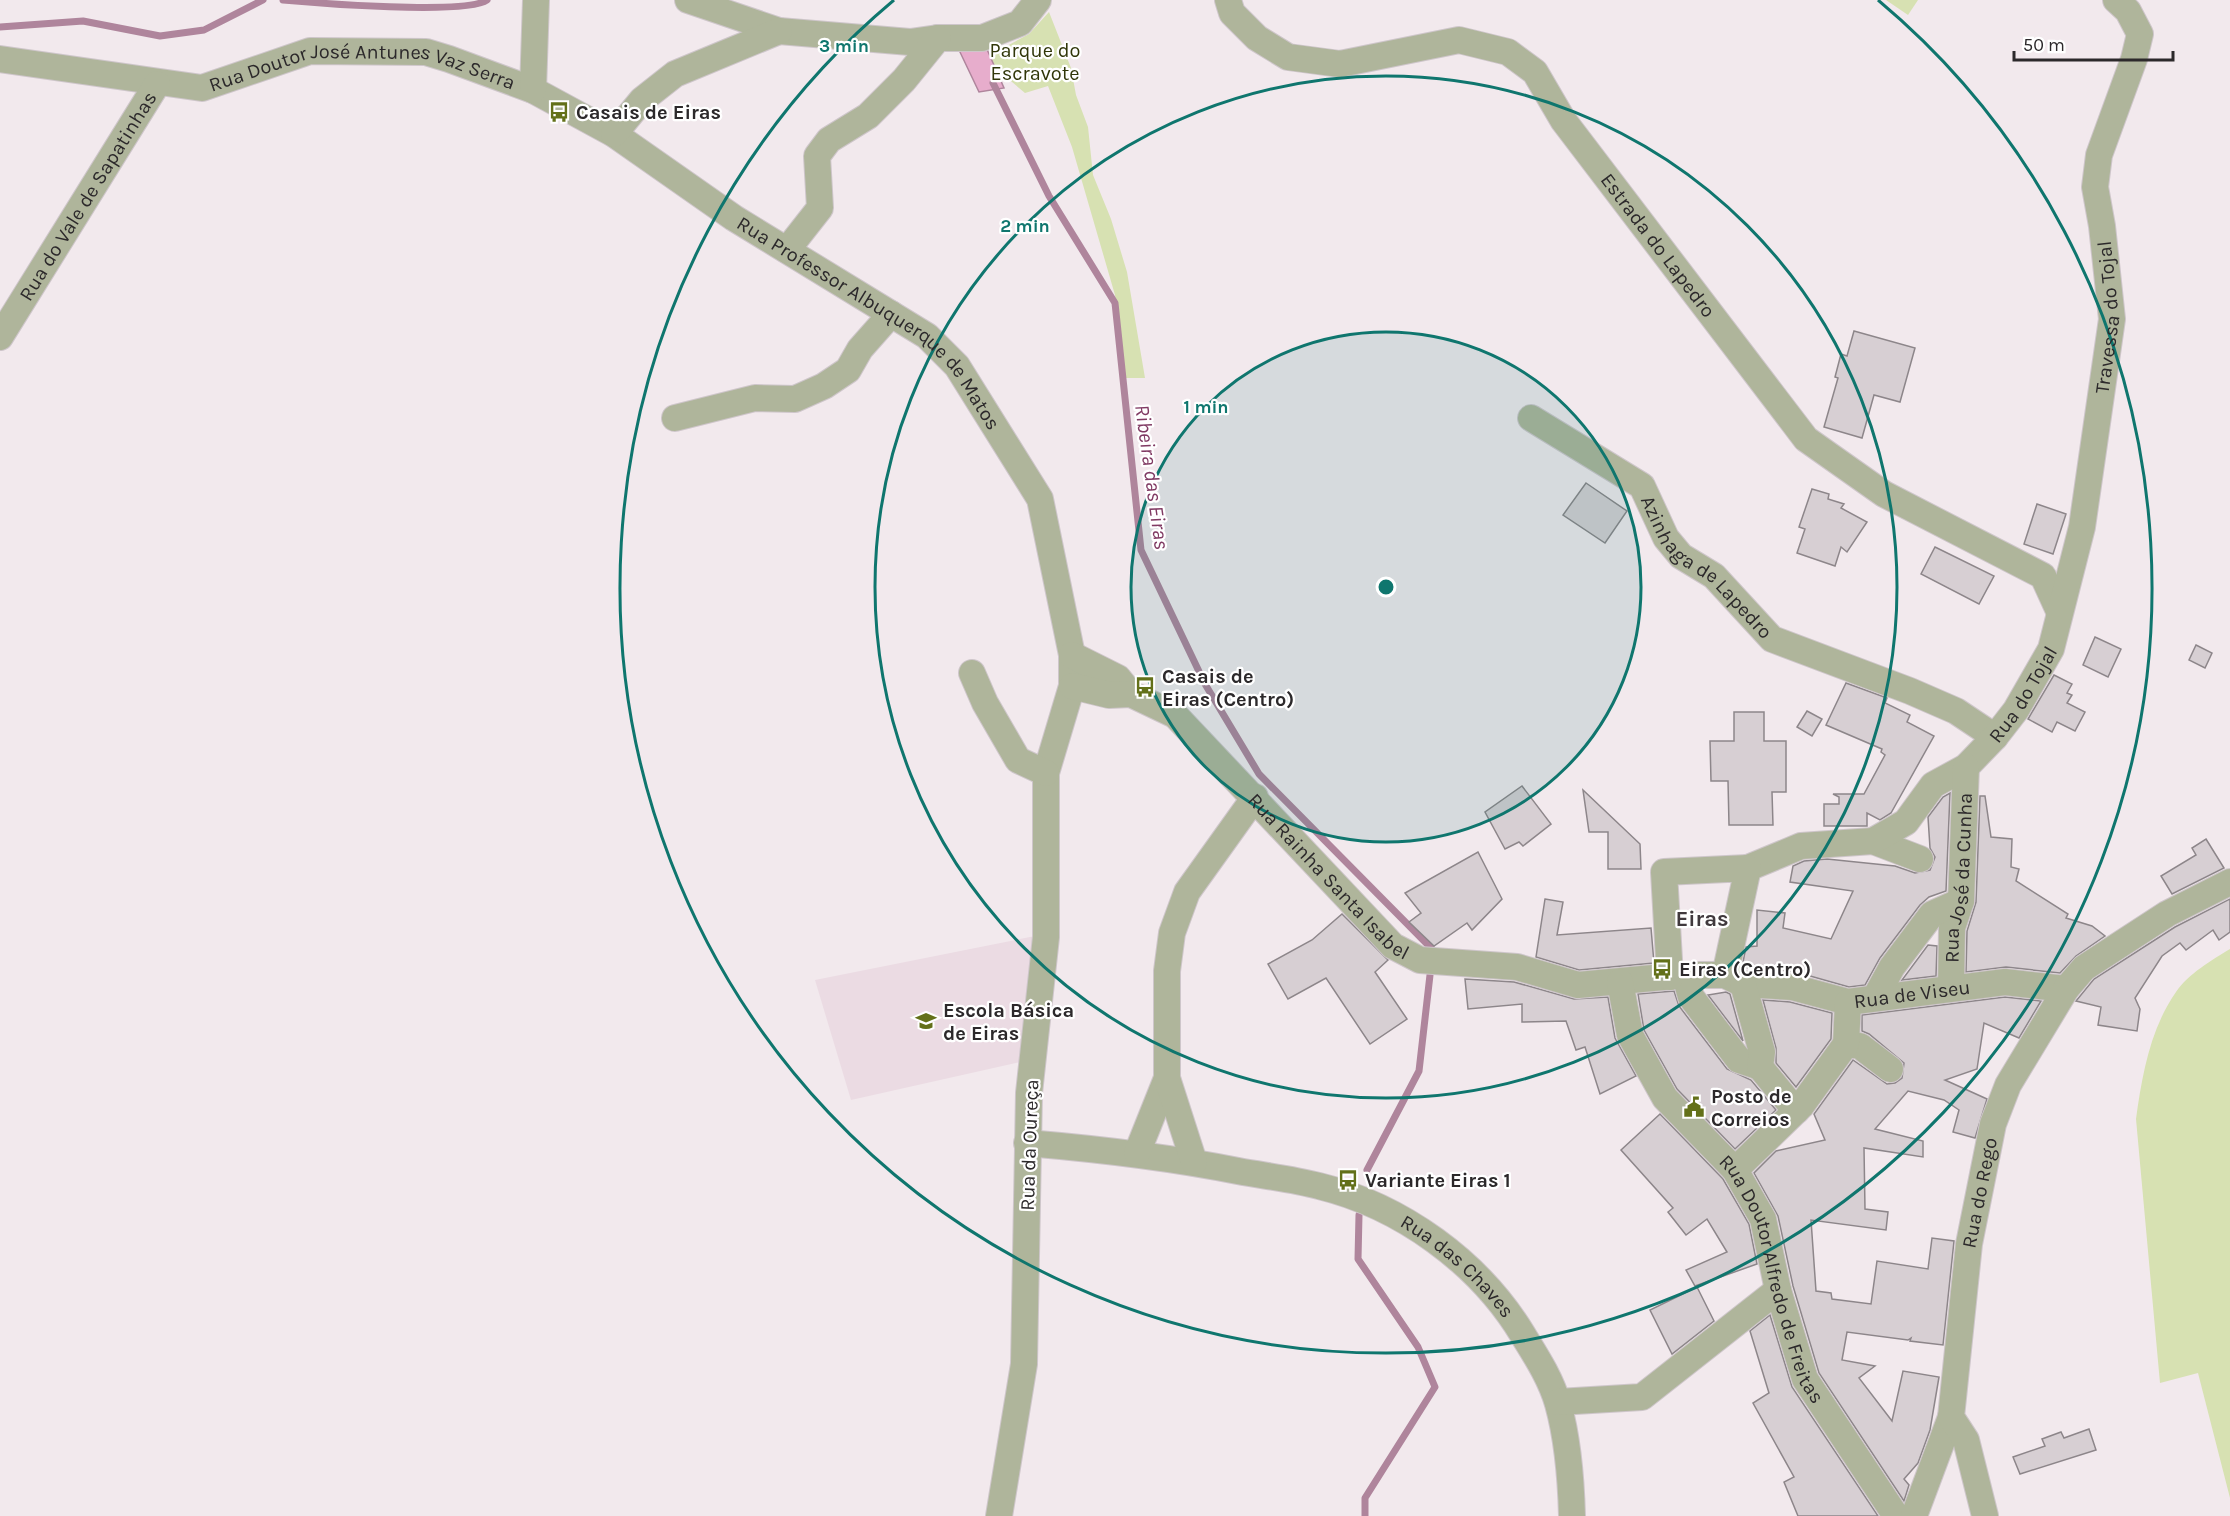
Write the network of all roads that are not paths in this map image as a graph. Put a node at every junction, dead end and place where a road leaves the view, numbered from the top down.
1 (536, 0) edge
2 (688, 0) edge
3 (1038, 0) edge
4 (1228, 0) edge
5 (2116, 0) edge
6 (778, 31) junction
7 (938, 38) junction
8 (0, 59) edge
9 (157, 84) junction
10 (532, 90) junction
11 (614, 134) junction
12 (787, 250) junction
13 (891, 314) junction
14 (0, 337) edge
15 (675, 418) dead end
16 (1531, 418) dead end
17 (2059, 611) junction
18 (1072, 655) junction
19 (972, 673) dead end
20 (1072, 686) junction
21 (1131, 694) junction
22 (1995, 737) junction
23 (1966, 767) junction
24 (1046, 773) junction
25 (1255, 796) junction
26 (1873, 841) junction
27 (1920, 859) dead end
28 (1748, 868) junction
29 (2230, 882) edge
30 (1961, 901) junction
31 (1678, 976) junction
32 (1734, 980) junction
33 (1620, 982) junction
34 (1951, 988) junction
35 (2066, 988) junction
36 (1875, 998) junction
37 (1848, 1002) junction
38 (1846, 1044) junction
39 (1760, 1067) junction
40 (1890, 1069) dead end
41 (1167, 1078) junction
42 (1796, 1111) junction
43 (1027, 1143) junction
44 (1137, 1153) junction
45 (1194, 1162) junction
46 (1736, 1170) junction
47 (1778, 1290) junction
48 (1558, 1402) junction
49 (1951, 1417) junction
50 (999, 1516) edge
51 (1572, 1516) edge
52 (1896, 1516) edge
53 (1914, 1516) edge
54 (1985, 1516) edge

1 - 10 street
2 - 6 street
3 - 7 street
4 - 17 street, Estrada do Lapedro
5 - 17 street, Travessa do Tojal
6 - 7 street
6 - 11 street
7 - 12 street
8 - 9 street, Rua Doutor José Antunes Vaz Serra
9 - 10 street, Rua Doutor José Antunes Vaz Serra
9 - 14 street, Rua do Vale de Sapatinhas
10 - 11 street, Rua Professor Albuquerque de Matos
11 - 12 street, Rua Professor Albuquerque de Matos
12 - 13 street, Rua Professor Albuquerque de Matos
13 - 15 street
13 - 18 street, Rua Professor Albuquerque de Matos
16 - 22 street, Azinhaga de Lapedro
17 - 22 street, Rua do Tojal
18 - 20 street, Rua Professor Albuquerque de Matos
18 - 21 street
19 - 24 street
20 - 21 street
20 - 24 street, Rua da Oureça
21 - 25 street, Rua Rainha Santa Isabel
22 - 23 street, Rua do Tojal
23 - 26 street, Rua do Tojal
23 - 30 street, Rua José da Cunha
24 - 43 street, Rua da Oureça
25 - 33 street, Rua Rainha Santa Isabel
25 - 41 street
26 - 27 street
26 - 28 street
28 - 31 street
28 - 32 street
29 - 35 street, Rua do Rego
30 - 34 street, Rua José da Cunha
30 - 36 street
31 - 32 street, Rua de Viseu
31 - 33 street, Rua Rainha Santa Isabel
31 - 39 street
32 - 37 street, Rua de Viseu
32 - 39 street
33 - 46 street, Rua Doutor Alfredo de Freitas
34 - 35 street, Rua de Viseu
34 - 36 street, Rua de Viseu
35 - 49 street, Rua do Rego
36 - 37 street, Rua de Viseu
37 - 38 street
38 - 40 street
38 - 42 street
39 - 42 street
41 - 44 street
41 - 45 street
42 - 46 street
43 - 44 street, Rua das Chaves
43 - 50 street, Rua da Oureça
44 - 45 street, Rua das Chaves
45 - 48 street, Rua das Chaves
46 - 47 street, Rua Doutor Alfredo de Freitas
47 - 48 street
47 - 52 street, Rua Doutor Alfredo de Freitas
48 - 51 street, Rua das Chaves
49 - 53 street, Rua do Rego
49 - 54 street

